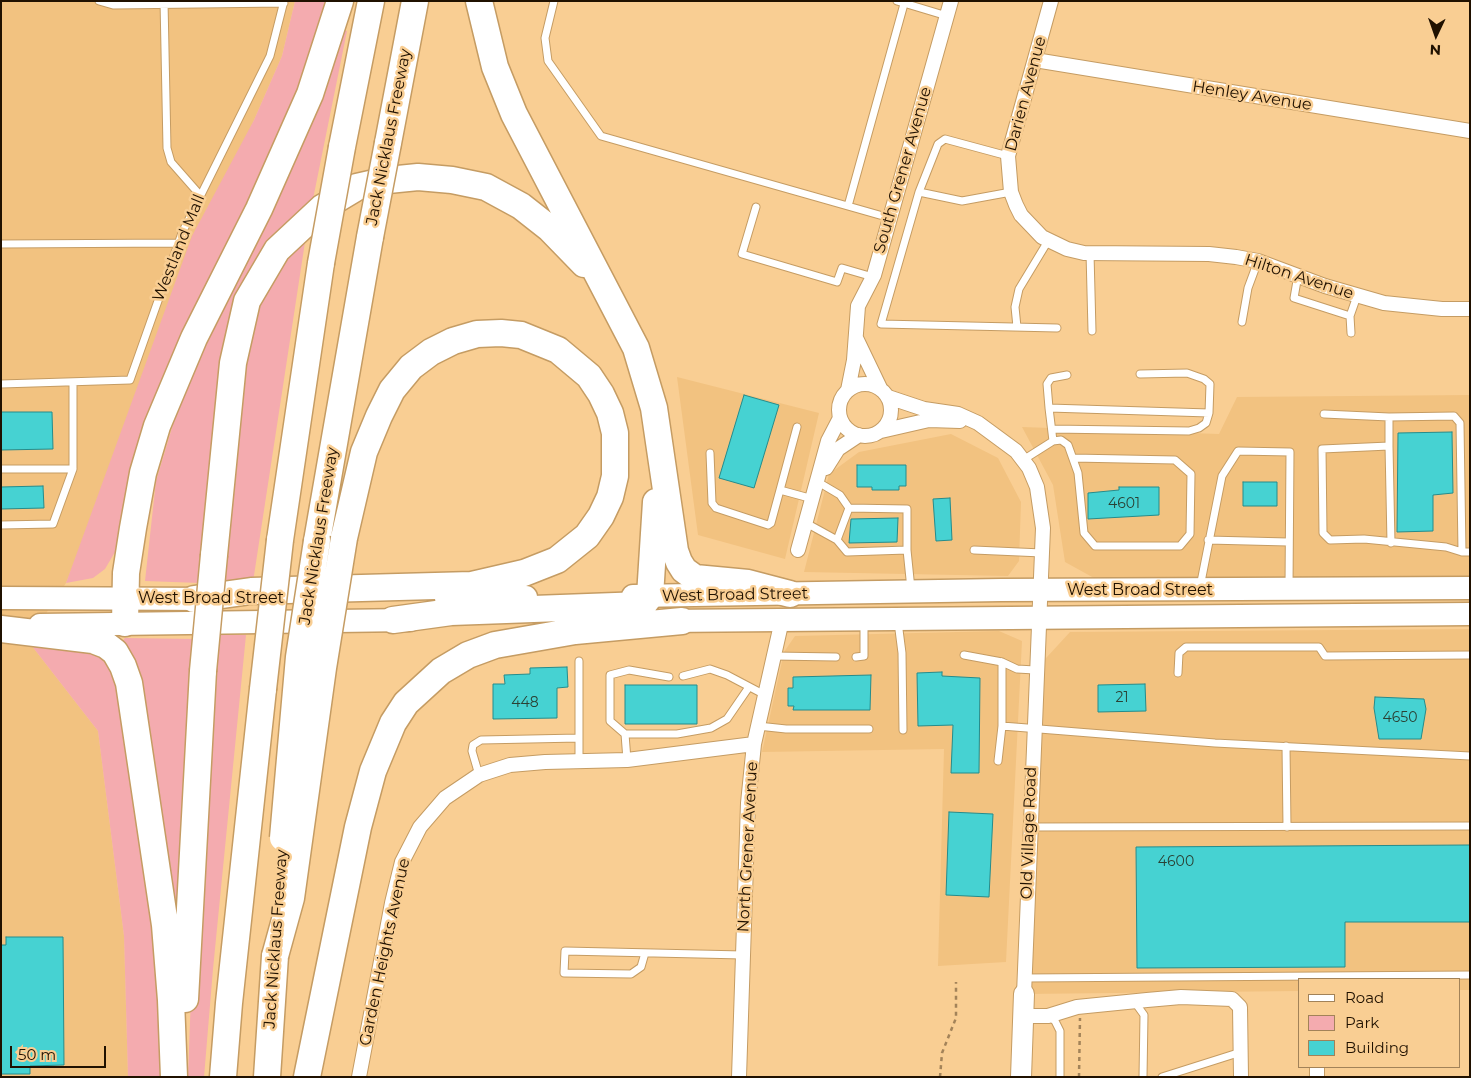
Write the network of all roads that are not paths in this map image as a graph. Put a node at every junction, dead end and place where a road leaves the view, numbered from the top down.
1 (99, 1) edge
2 (340, 1) edge
3 (371, 1) edge
4 (415, 1) edge
5 (479, 1) edge
6 (554, 1) edge
7 (951, 1) edge
8 (1051, 1) edge
9 (284, 2) edge
10 (898, 2) edge
11 (164, 3) edge
12 (947, 16) junction
13 (1035, 60) junction
14 (1470, 131) edge
15 (1008, 156) junction
16 (919, 192) junction
17 (1011, 192) junction
18 (200, 195) junction
19 (848, 206) junction
20 (756, 207) dead end
21 (1021, 215) joint
22 (890, 218) junction
23 (1048, 241) junction
24 (179, 243) junction
25 (1, 244) edge
26 (1090, 253) junction
27 (1258, 261) junction
28 (1298, 276) junction
29 (873, 277) junction
30 (606, 289) junction
31 (1357, 296) junction
32 (1470, 309) edge
33 (1350, 316) junction
34 (1242, 322) dead end
35 (1017, 327) junction
36 (1057, 328) dead end
37 (1092, 331) dead end
38 (1351, 333) dead end
39 (856, 337) junction
40 (1140, 374) dead end
41 (1067, 375) dead end
42 (73, 382) junction
43 (1, 384) edge
44 (848, 390) junction
45 (884, 393) junction
46 (1049, 408) junction
47 (1209, 413) junction
48 (1324, 414) dead end
49 (1389, 417) junction
50 (840, 418) junction
51 (978, 423) junction
52 (797, 427) dead end
53 (1052, 429) junction
54 (879, 432) junction
55 (859, 435) junction
56 (1053, 441) junction
57 (1390, 446) junction
58 (660, 448) junction
59 (710, 453) dead end
60 (1073, 458) junction
61 (1023, 460) junction
62 (1, 469) edge
63 (73, 470) junction
64 (818, 482) junction
65 (780, 490) junction
66 (813, 499) junction
67 (848, 508) junction
68 (806, 523) junction
69 (1, 525) edge
70 (837, 540) junction
71 (1208, 540) junction
72 (1288, 542) junction
73 (1391, 543) junction
74 (798, 550) dead end
75 (907, 550) junction
76 (974, 550) dead end
77 (1466, 552) edge
78 (1042, 553) junction
79 (1470, 588) edge
80 (1289, 589) junction
81 (1039, 590) junction
82 (1199, 590) junction
83 (912, 592) junction
84 (790, 594) junction
85 (1470, 594) edge
86 (650, 596) junction
87 (125, 597) junction
88 (1, 598) edge
89 (194, 599) junction
90 (1470, 614) edge
91 (1319, 615) junction
92 (1038, 618) junction
93 (897, 619) junction
94 (394, 620) junction
95 (782, 620) junction
96 (864, 620) junction
97 (682, 621) junction
98 (125, 623) junction
99 (1, 627) edge
100 (964, 655) dead end
101 (1470, 655) edge
102 (774, 656) junction
103 (856, 656) dead end
104 (836, 657) dead end
105 (579, 661) dead end
106 (1002, 662) junction
107 (1036, 670) junction
108 (1178, 673) dead end
109 (683, 676) dead end
110 (669, 677) dead end
111 (749, 687) junction
112 (765, 695) junction
113 (758, 726) junction
114 (1002, 726) junction
115 (869, 728) dead end
116 (1033, 728) junction
117 (903, 730) dead end
118 (625, 734) junction
119 (579, 738) junction
120 (754, 744) junction
121 (1286, 746) junction
122 (1470, 756) edge
123 (627, 760) junction
124 (578, 761) junction
125 (998, 762) dead end
126 (479, 775) junction
127 (1470, 826) edge
128 (1030, 827) junction
129 (1287, 827) junction
130 (646, 953) junction
131 (742, 955) junction
132 (274, 961) junction
133 (1470, 975) edge
134 (1348, 978) edge
135 (1298, 979) edge
136 (1024, 986) junction
137 (1134, 1001) junction
138 (1023, 1016) junction
139 (1048, 1016) junction
140 (1241, 1052) junction
141 (174, 1077) edge
142 (183, 1077) edge
143 (223, 1077) edge
144 (268, 1077) edge
145 (307, 1077) edge
146 (359, 1077) edge
147 (738, 1077) edge
148 (1021, 1077) edge
149 (1060, 1077) edge
150 (1143, 1077) edge
151 (1162, 1077) edge
152 (1241, 1077) edge

1 - 11 lane
2 - 87 highway
3 - 143 highway, bridge
4 - 132 highway, Jack Nicklaus Freeway, bridge
5 - 30 highway
6 - 19 lane
7 - 12 street, South Grener Avenue
8 - 13 street, Darien Avenue
9 - 11 lane
9 - 18 lane, Westland Mall
10 - 12 lane
10 - 19 lane
11 - 18 lane
12 - 22 street, South Grener Avenue
13 - 14 street, Henley Avenue
13 - 15 street, Darien Avenue
15 - 16 lane
15 - 17 street, Darien Avenue
16 - 17 lane
16 - 35 lane
17 - 21 street, Darien Avenue
18 - 24 lane, Westland Mall
19 - 22 lane
20 - 29 lane
21 - 23 street, Hilton Avenue
22 - 29 street, South Grener Avenue
23 - 26 street, Hilton Avenue
23 - 35 lane
24 - 25 lane
24 - 42 lane, Westland Mall
26 - 27 street, Hilton Avenue
26 - 37 lane
27 - 28 street, Hilton Avenue
27 - 34 lane
28 - 31 street, Hilton Avenue
28 - 33 lane
29 - 39 street, South Grener Avenue
30 - 58 highway
30 - 142 highway, bridge
31 - 32 street, Hilton Avenue
31 - 33 lane
33 - 38 lane
35 - 36 lane
39 - 44 street, South Grener Avenue
39 - 45 street, South Grener Avenue
40 - 47 lane
41 - 46 lane
42 - 43 lane, Westland Mall
42 - 63 lane
44 - 45 street
44 - 50 street
45 - 51 street
45 - 54 street
46 - 47 lane
46 - 53 lane
47 - 53 lane
48 - 49 lane
49 - 57 lane
49 - 77 lane
50 - 55 street
50 - 64 street
51 - 54 street
51 - 61 street
52 - 65 lane
53 - 56 lane
54 - 55 street
55 - 64 street
56 - 60 lane
56 - 61 lane
57 - 73 lane
57 - 73 lane
58 - 84 highway
58 - 86 highway
59 - 65 lane
60 - 60 lane
61 - 78 street
62 - 63 lane
63 - 69 lane
64 - 66 street
64 - 67 lane
65 - 66 lane
66 - 68 street
67 - 70 lane
67 - 75 lane
68 - 70 lane
68 - 74 street
70 - 75 lane
71 - 72 lane
71 - 72 lane
71 - 82 lane
72 - 80 lane
73 - 77 lane
75 - 83 lane
76 - 78 lane
78 - 81 street
79 - 80 main road, West Broad Street
80 - 82 main road, West Broad Street
81 - 82 main road, West Broad Street
81 - 83 main road, West Broad Street
81 - 92 street, Old Village Road
83 - 84 main road, West Broad Street
84 - 86 main road, West Broad Street
85 - 91 main road
86 - 89 main road, West Broad Street
86 - 94 highway
87 - 88 main road, West Broad Street
87 - 89 main road, West Broad Street
87 - 98 highway
89 - 132 highway, bridge
90 - 91 main road, West Broad Street
91 - 92 main road, West Broad Street
92 - 93 main road, West Broad Street
92 - 107 street, Old Village Road
93 - 96 main road, West Broad Street
93 - 117 lane
94 - 97 main road, West Broad Street
94 - 98 main road, West Broad Street
95 - 96 main road, West Broad Street
95 - 97 main road, West Broad Street
95 - 102 street, North Grener Avenue
96 - 103 lane
97 - 145 highway
98 - 99 main road, West Broad Street
99 - 141 highway
100 - 106 lane
101 - 108 lane
102 - 104 lane
102 - 112 street, North Grener Avenue
105 - 119 lane
106 - 107 lane
106 - 114 lane
107 - 116 street, Old Village Road
109 - 111 lane
110 - 118 lane
111 - 112 lane
111 - 118 lane
112 - 113 street, North Grener Avenue
113 - 115 lane
113 - 120 street, North Grener Avenue
114 - 116 lane
114 - 125 lane
116 - 121 lane
116 - 128 street, Old Village Road
118 - 123 lane
119 - 124 lane
119 - 126 lane
120 - 123 street, Garden Heights Avenue
120 - 131 street, North Grener Avenue
121 - 122 lane
121 - 129 lane
123 - 124 street, Garden Heights Avenue
124 - 126 street, Garden Heights Avenue
126 - 146 street, Garden Heights Avenue
127 - 129 lane
128 - 129 lane
128 - 136 street, Old Village Road
130 - 130 lane
130 - 131 lane
131 - 147 street, North Grener Avenue
132 - 144 highway, Jack Nicklaus Freeway
133 - 134 lane
135 - 136 lane
136 - 138 street, Old Village Road
137 - 139 street
137 - 140 street
137 - 150 lane
138 - 139 street
138 - 148 street, Old Village Road
139 - 149 lane
140 - 151 lane
140 - 152 street

